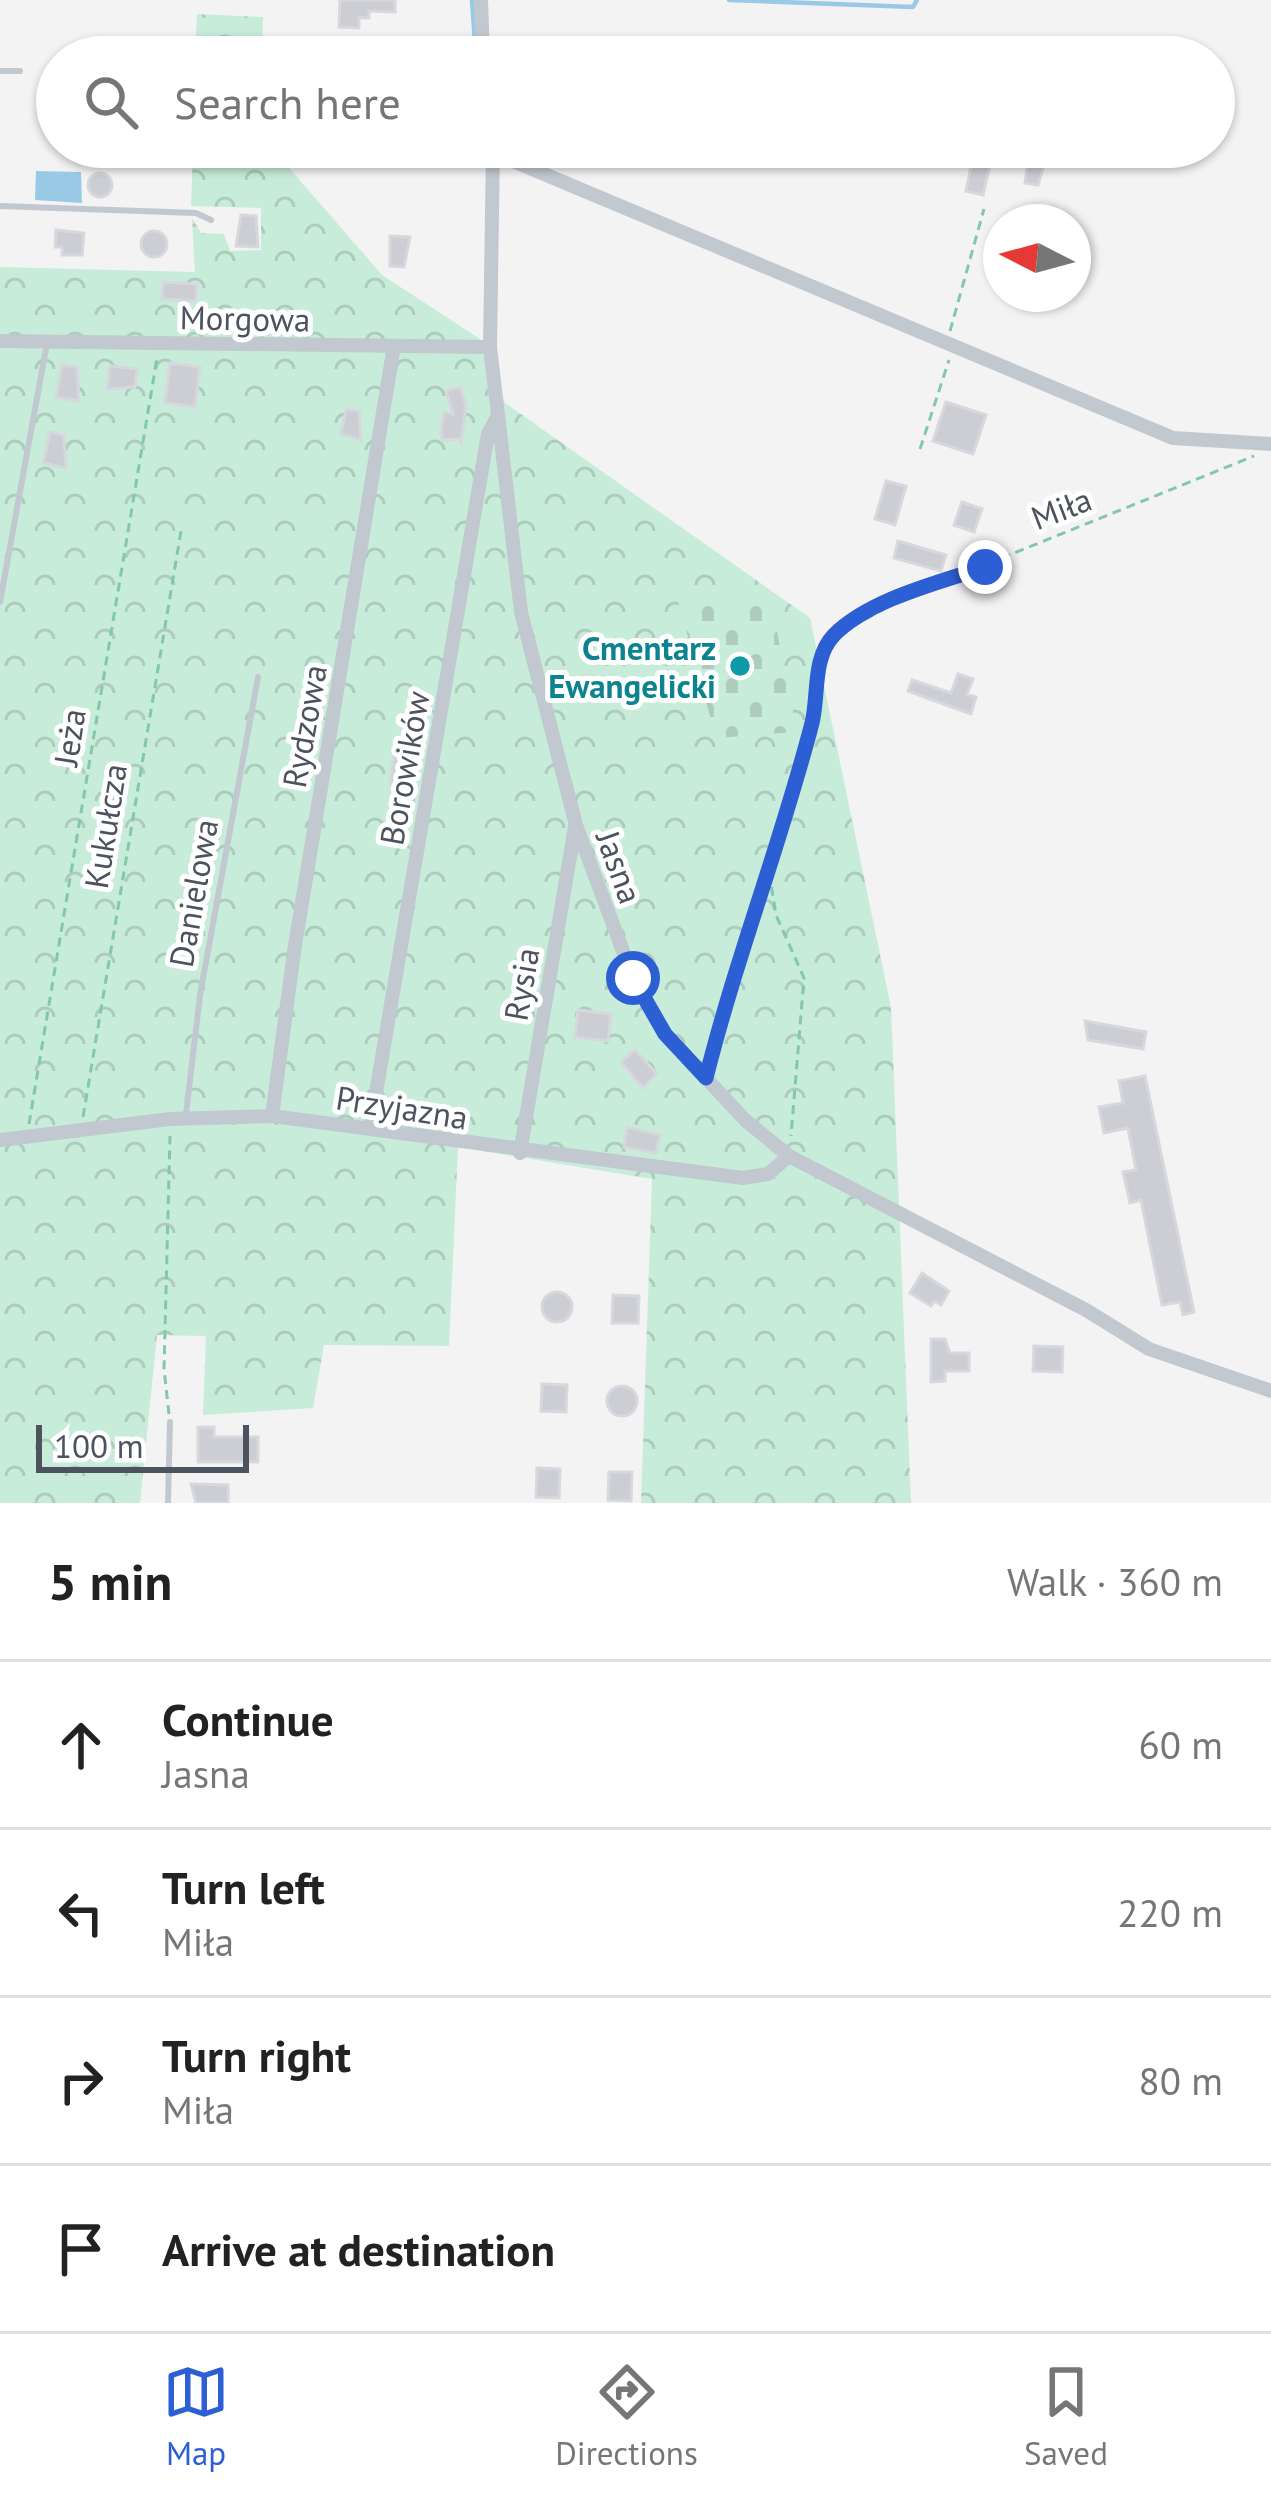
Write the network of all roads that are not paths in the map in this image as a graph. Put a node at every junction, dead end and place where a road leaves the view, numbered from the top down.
1 (481, 0) edge
2 (482, 36) edge
3 (0, 71) edge
4 (20, 71) dead end
5 (493, 168) edge
6 (535, 168) edge
7 (0, 206) edge
8 (211, 220) dead end
9 (0, 340) edge
10 (47, 343) junction
11 (394, 346) junction
12 (490, 347) junction
13 (496, 419) junction
14 (1264, 449) edge
15 (0, 602) edge
16 (258, 677) dead end
17 (576, 824) junction
18 (272, 1116) junction
19 (178, 1118) junction
20 (370, 1128) junction
21 (0, 1141) edge
22 (520, 1153) junction
23 (789, 1156) junction
24 (1271, 1391) edge
25 (170, 1422) road end
26 (168, 1503) edge

1 - 2 street
3 - 4 lane
5 - 12 street, Jasna
6 - 14 street
7 - 8 lane
9 - 10 street, Morgowa
10 - 11 street, Morgowa
10 - 15 lane
11 - 12 street, Morgowa
11 - 18 street, Rydzowa
12 - 13 street, Jasna
13 - 17 street, Jasna
13 - 20 street, Borowików
16 - 19 lane, Danielowa
17 - 22 street, Rysia
17 - 23 street, Jasna
18 - 19 street, Przyjazna
18 - 20 street, Przyjazna
19 - 21 street, Przyjazna
20 - 22 street, Przyjazna
22 - 23 street, Przyjazna
23 - 24 street, Jasna
25 - 26 lane

